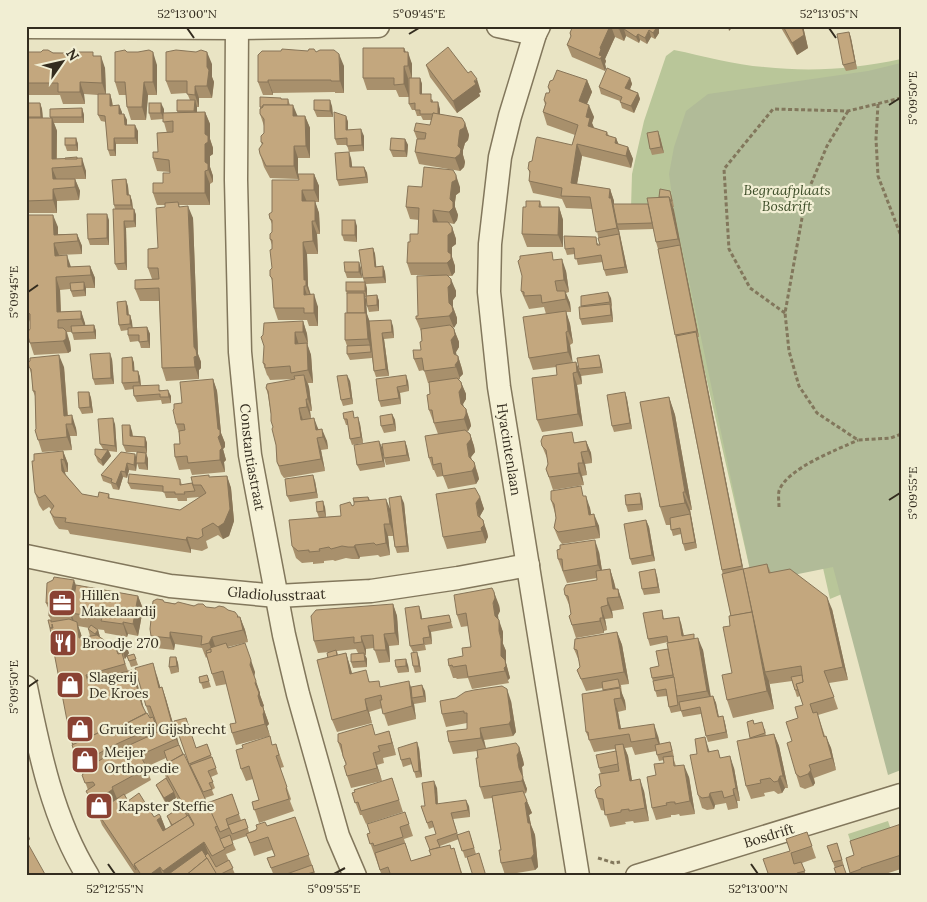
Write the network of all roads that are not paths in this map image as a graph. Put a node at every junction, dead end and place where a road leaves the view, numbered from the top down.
1 (378, 26) edge
2 (498, 26) edge
3 (26, 27) edge
4 (238, 27) edge
5 (537, 30) edge
6 (26, 556) edge
7 (528, 565) junction
8 (277, 596) junction
9 (26, 687) edge
10 (901, 795) edge
11 (88, 876) edge
12 (355, 876) edge
13 (578, 876) edge
14 (637, 876) edge

1 - 4 street
2 - 5 street
3 - 4 street
4 - 8 street, Constantiastraat
5 - 7 street, Hyacintenlaan
6 - 8 street, Gladiolusstraat
7 - 8 street, Gladiolusstraat
7 - 13 street, Hyacintenlaan
8 - 12 street, Constantiastraat
9 - 11 street
10 - 14 street, Bosdrift

